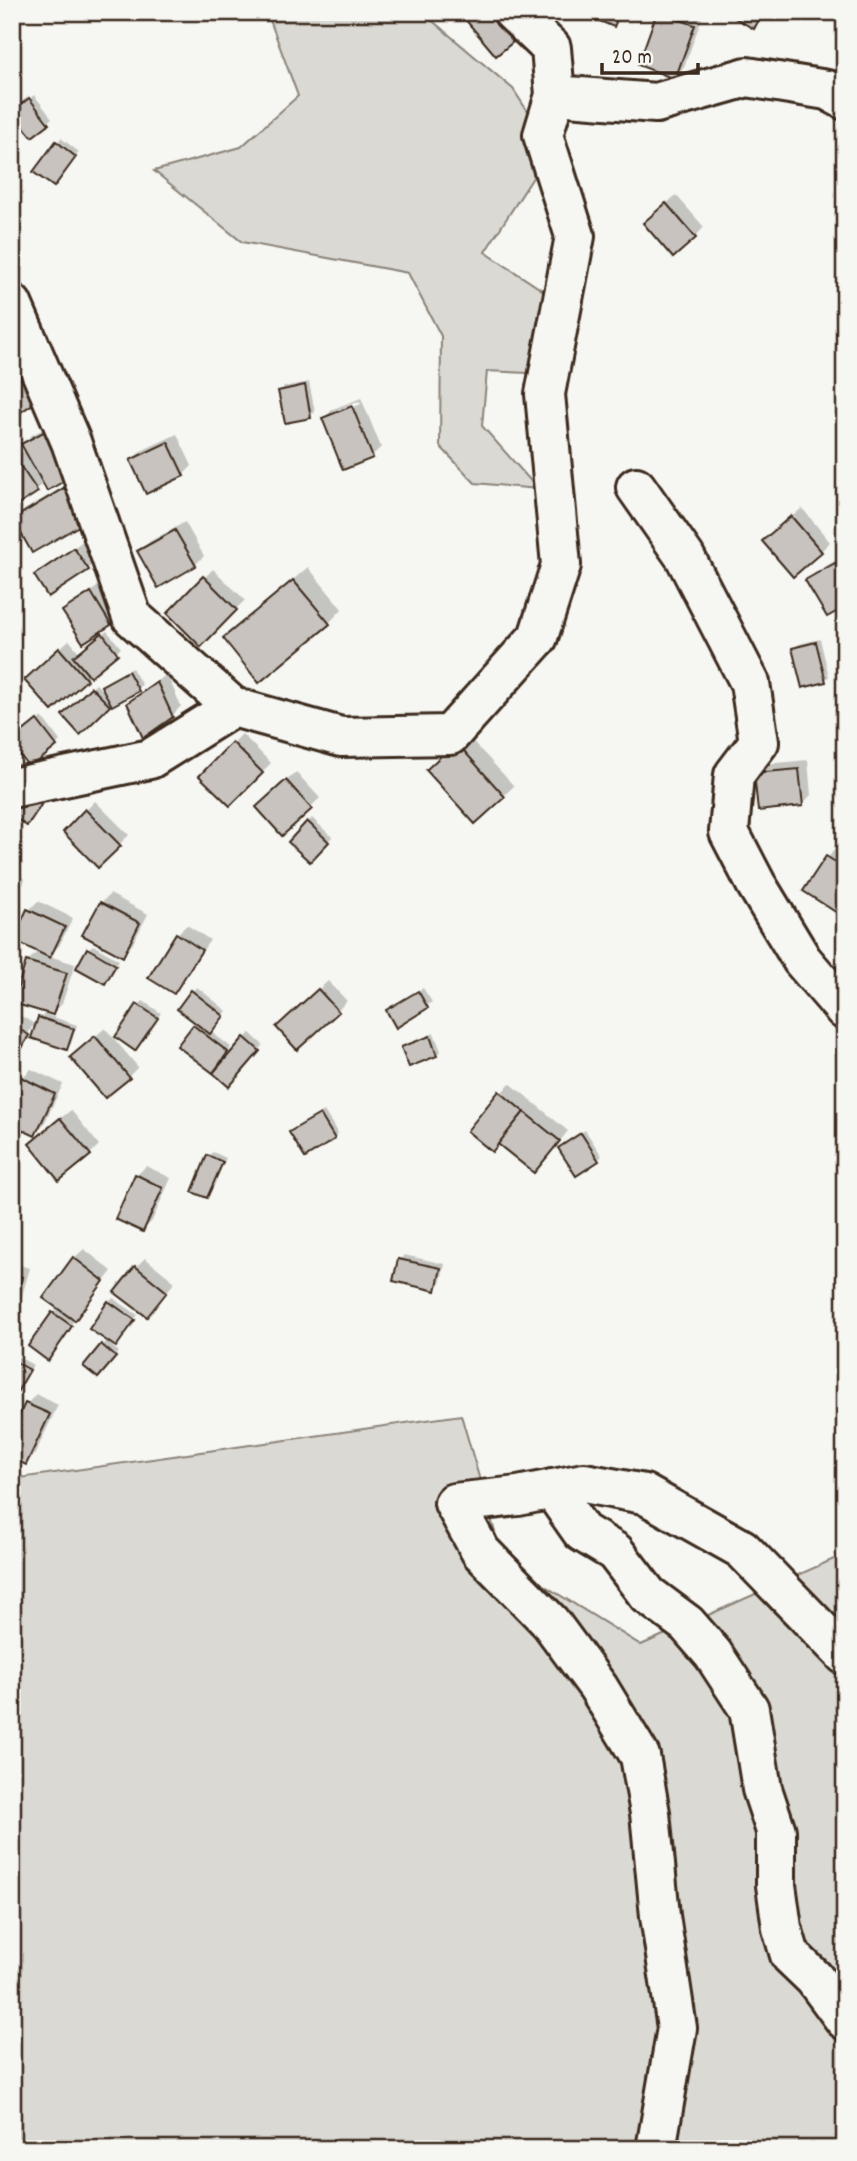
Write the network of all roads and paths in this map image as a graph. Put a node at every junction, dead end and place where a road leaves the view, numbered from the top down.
1 (513, 12) edge
2 (555, 95) junction
3 (845, 100) edge
4 (12, 304) edge
5 (636, 488) dead end
6 (233, 707) junction
7 (12, 788) edge
8 (845, 1010) edge
9 (552, 1489) junction
10 (845, 1655) edge
11 (845, 2020) edge
12 (656, 2149) edge

1 - 2 street
2 - 3 street
2 - 6 street
4 - 6 street
5 - 8 street
6 - 7 street
9 - 10 street
9 - 11 street
9 - 12 street

